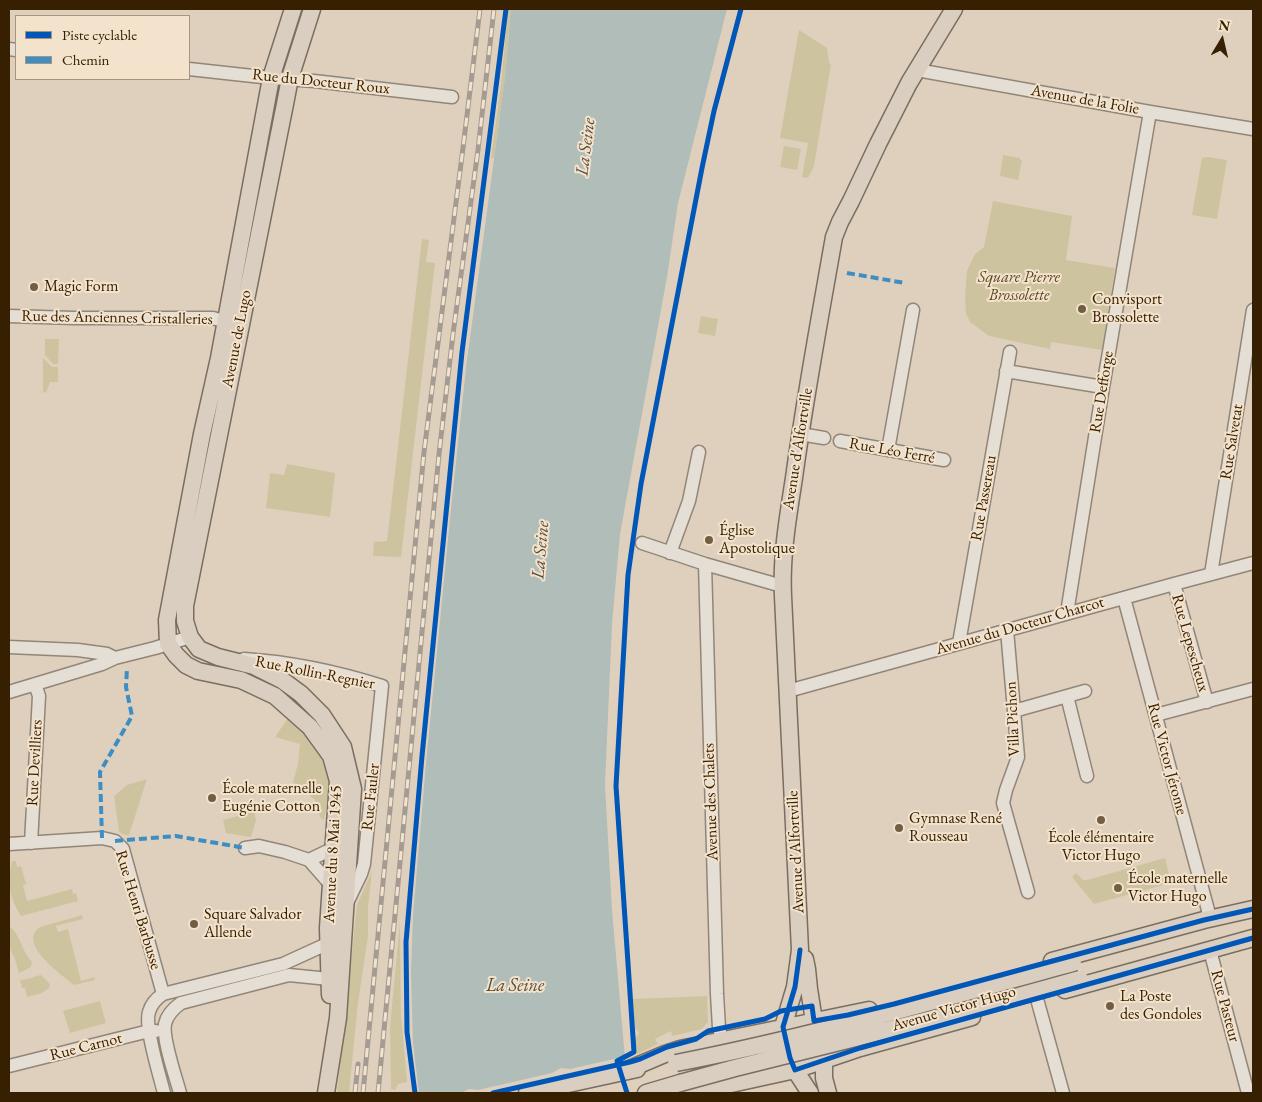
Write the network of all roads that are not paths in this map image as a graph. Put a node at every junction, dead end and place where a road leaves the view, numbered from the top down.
1 (293, 9) edge
2 (312, 9) edge
3 (954, 9) edge
4 (190, 69) edge
5 (917, 70) junction
6 (271, 78) junction
7 (290, 78) junction
8 (452, 96) dead end
9 (1150, 112) junction
10 (1253, 129) edge
11 (914, 310) dead end
12 (1253, 310) edge
13 (9, 316) edge
14 (226, 322) junction
15 (1010, 352) dead end
16 (1006, 371) junction
17 (1103, 388) junction
18 (800, 434) junction
19 (824, 438) dead end
20 (840, 441) dead end
21 (888, 450) junction
22 (699, 452) dead end
23 (944, 460) dead end
24 (642, 544) dead end
25 (670, 553) junction
26 (1253, 563) edge
27 (705, 564) junction
28 (1211, 574) junction
29 (1174, 584) junction
30 (782, 586) junction
31 (1124, 598) junction
32 (1067, 614) junction
33 (1007, 630) junction
34 (190, 637) junction
35 (959, 643) junction
36 (9, 647) edge
37 (172, 649) junction
38 (218, 657) junction
39 (115, 658) junction
40 (35, 684) junction
41 (382, 686) joint
42 (1253, 689) edge
43 (788, 691) junction
44 (1085, 691) dead end
45 (9, 692) edge
46 (1068, 696) junction
47 (1207, 702) junction
48 (1014, 712) junction
49 (1156, 715) junction
50 (1088, 776) dead end
51 (31, 842) junction
52 (9, 844) edge
53 (245, 848) dead end
54 (334, 848) junction
55 (309, 860) junction
56 (331, 885) junction
57 (1028, 892) dead end
58 (346, 905) junction
59 (1253, 909) edge
60 (1204, 920) junction
61 (1253, 938) edge
62 (336, 943) junction
63 (1124, 943) junction
64 (1214, 949) junction
65 (800, 950) junction
66 (1121, 975) junction
67 (335, 979) junction
68 (164, 994) junction
69 (1037, 998) junction
70 (814, 1021) junction
71 (782, 1027) junction
72 (164, 1030) junction
73 (149, 1031) junction
74 (722, 1040) junction
75 (824, 1060) junction
76 (9, 1066) edge
77 (627, 1070) junction
78 (795, 1070) junction
79 (164, 1093) edge
80 (180, 1093) edge
81 (326, 1093) edge
82 (527, 1093) edge
83 (646, 1093) edge
84 (690, 1093) edge
85 (810, 1093) edge
86 (828, 1093) edge
87 (1063, 1093) edge
88 (1248, 1093) edge

1 - 6 main road, Avenue de Lugo
2 - 7 main road, Avenue de Lugo
3 - 5 main road, Avenue d'Alfortville
4 - 6 street, Rue du Docteur Roux
5 - 9 street, Avenue de la Folie
5 - 18 main road, Avenue d'Alfortville
6 - 7 street, Rue du Docteur Roux
6 - 14 main road, Avenue de Lugo
7 - 8 street, Rue du Docteur Roux
7 - 34 main road, Avenue de Lugo
9 - 10 street, Avenue de la Folie
9 - 17 street, Rue Defforge
11 - 21 street
12 - 28 street, Rue Salvetat
13 - 14 street, Rue des Anciennes Cristalleries
14 - 37 main road, Avenue de Lugo
15 - 16 street, Rue Passereau
16 - 17 street
16 - 35 street, Rue Passereau
17 - 32 street, Rue Defforge
18 - 19 street
18 - 30 main road, Avenue d'Alfortville
20 - 21 street, Rue Léo Ferré
21 - 23 street, Rue Léo Ferré
22 - 25 street
24 - 25 street
25 - 27 street
26 - 28 street, Avenue du Docteur Charcot
27 - 30 street
27 - 74 street, Avenue des Chalets
28 - 29 street, Avenue du Docteur Charcot
29 - 31 street, Avenue du Docteur Charcot
29 - 47 street, Rue Lepescheux
30 - 43 main road, Avenue d'Alfortville
31 - 32 street, Avenue du Docteur Charcot
31 - 49 street, Rue Victor Jérome
32 - 33 street, Avenue du Docteur Charcot
33 - 35 street, Avenue du Docteur Charcot
33 - 48 street, Villa Pichon
34 - 37 street
34 - 38 main road
35 - 43 street, Avenue du Docteur Charcot
36 - 39 street
37 - 39 street
37 - 54 main road, Avenue du 8 Mai 1945
38 - 41 street, Rue Rollin-Regnier
38 - 58 main road, Avenue du 8 Mai 1945
39 - 40 street
40 - 45 street
40 - 51 street, Rue Devilliers
41 - 58 street, Rue Fauler
42 - 47 street
43 - 65 main road, Avenue d'Alfortville
44 - 46 street
46 - 48 street
46 - 50 street
47 - 49 street
48 - 57 street, Villa Pichon
49 - 60 street, Rue Victor Jérome
51 - 52 street
51 - 68 street, Rue Henri Barbusse
53 - 55 street
54 - 55 street
54 - 56 main road, Avenue du 8 Mai 1945
55 - 56 street
56 - 62 main road, Avenue du 8 Mai 1945
58 - 62 main road, Avenue du 8 Mai 1945
59 - 60 main road, Avenue Victor Hugo
60 - 63 main road, Avenue Victor Hugo
61 - 64 main road, Avenue Victor Hugo
62 - 67 main road, Avenue du 8 Mai 1945
62 - 68 street
63 - 70 main road, Avenue Victor Hugo
63 - 77 main road, Avenue Victor Hugo, bridge
64 - 66 main road, Avenue Victor Hugo
64 - 88 street, Rue Pasteur
65 - 70 main road, Avenue d'Alfortville
65 - 71 main road, Avenue d'Alfortville
66 - 69 main road, Avenue Victor Hugo
66 - 83 main road, Avenue Victor Hugo, bridge
67 - 72 street
67 - 81 main road, Avenue du 8 Mai 1945
68 - 73 street
69 - 75 main road, Avenue Victor Hugo
69 - 87 street
70 - 71 main road, Avenue Victor Hugo
70 - 75 main road, Avenue d'Alfortville
71 - 74 main road, Avenue Victor Hugo
71 - 78 main road
72 - 73 street, Rue Carnot
72 - 80 street
73 - 76 street, Rue Carnot
73 - 79 street
74 - 77 main road, Avenue Victor Hugo
75 - 78 main road, Avenue Victor Hugo
75 - 86 main road, Avenue d'Alfortville
77 - 82 main road
78 - 84 main road, Avenue Victor Hugo
78 - 85 main road

